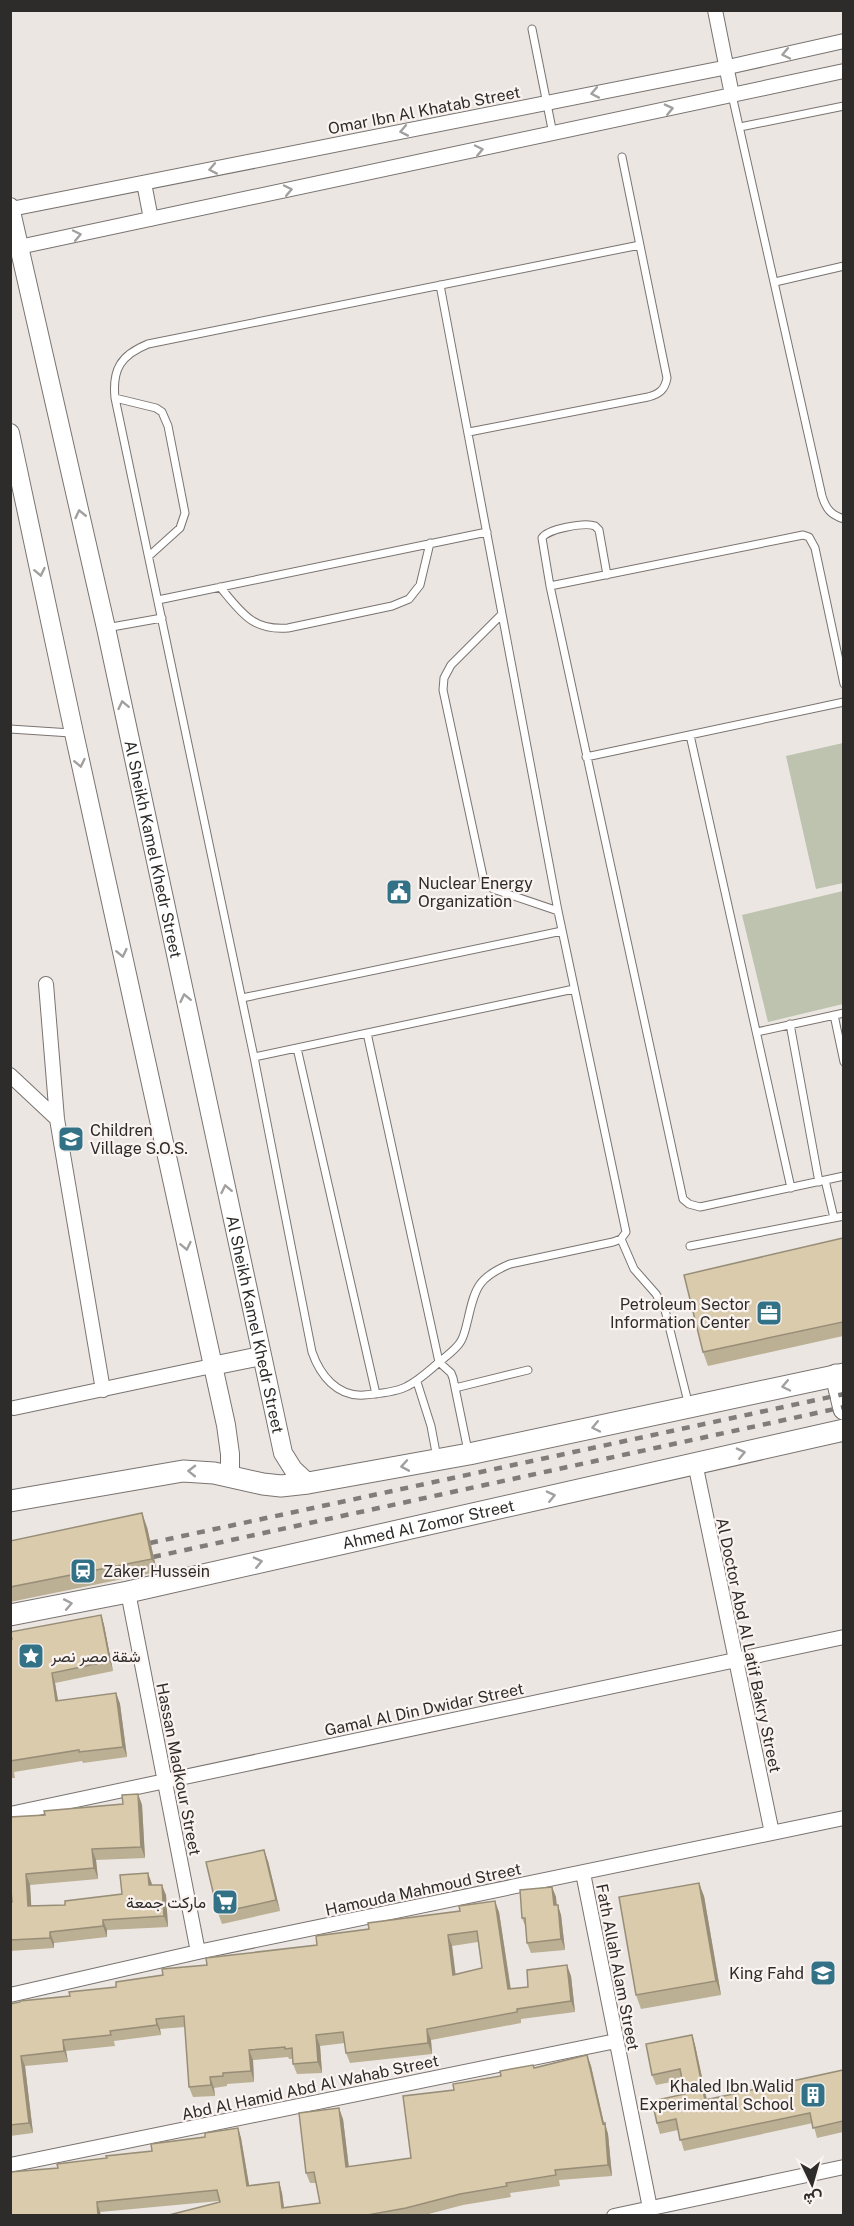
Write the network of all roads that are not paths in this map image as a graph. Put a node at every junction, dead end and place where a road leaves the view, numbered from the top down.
1 (716, 10) edge
2 (532, 29) dead end
3 (843, 41) edge
4 (728, 67) junction
5 (843, 71) edge
6 (732, 95) junction
7 (547, 102) junction
8 (843, 106) edge
9 (740, 127) junction
10 (553, 134) junction
11 (622, 157) dead end
12 (144, 183) junction
13 (11, 208) edge
14 (150, 219) junction
15 (640, 245) junction
16 (19, 247) junction
17 (843, 266) edge
18 (775, 282) junction
19 (440, 285) junction
20 (115, 398) junction
21 (469, 432) junction
22 (10, 433) edge
23 (843, 519) edge
24 (487, 532) junction
25 (430, 543) junction
26 (149, 556) junction
27 (607, 575) junction
28 (550, 586) junction
29 (220, 587) junction
30 (158, 600) junction
31 (501, 615) junction
32 (162, 618) junction
33 (106, 628) junction
34 (843, 684) edge
35 (843, 702) edge
36 (10, 729) edge
37 (74, 733) junction
38 (690, 735) junction
39 (586, 757) junction
40 (558, 911) junction
41 (562, 931) junction
42 (46, 984) dead end
43 (574, 989) junction
44 (242, 998) junction
45 (843, 1013) edge
46 (834, 1015) junction
47 (790, 1024) junction
48 (757, 1032) junction
49 (367, 1033) junction
50 (297, 1048) junction
51 (254, 1057) junction
52 (843, 1062) edge
53 (10, 1075) edge
54 (57, 1119) junction
55 (843, 1176) edge
56 (822, 1181) junction
57 (792, 1188) junction
58 (843, 1216) edge
59 (834, 1218) junction
60 (621, 1239) junction
61 (690, 1246) dead end
62 (261, 1356) junction
63 (439, 1362) junction
64 (212, 1366) junction
65 (528, 1370) dead end
66 (840, 1375) edge
67 (417, 1382) junction
68 (455, 1388) junction
69 (103, 1390) junction
70 (376, 1394) junction
71 (689, 1407) junction
72 (14, 1408) dead end
73 (843, 1409) edge
74 (843, 1430) edge
75 (468, 1454) junction
76 (438, 1460) junction
77 (695, 1463) junction
78 (230, 1476) junction
79 (308, 1484) junction
80 (10, 1501) edge
81 (128, 1592) junction
82 (10, 1615) edge
83 (843, 1637) edge
84 (735, 1660) junction
85 (165, 1781) junction
86 (10, 1814) edge
87 (843, 1818) edge
88 (772, 1833) junction
89 (583, 1873) junction
90 (198, 1952) junction
91 (10, 1995) edge
92 (616, 2041) junction
93 (10, 2165) edge
94 (843, 2167) edge
95 (650, 2208) junction
96 (614, 2216) edge

1 - 4 street
2 - 7 lane
3 -> 4 street, Omar Ibn Al Khatab Street
4 - 6 street
4 -> 7 street, Omar Ibn Al Khatab Street
5 - 6 street
6 - 9 lane
10 -> 6 street
7 - 10 lane
7 -> 12 street, Omar Ibn Al Khatab Street
8 - 9 lane
9 - 18 lane
14 -> 10 street
11 - 15 lane
12 - 13 street, Omar Ibn Al Khatab Street
12 - 14 street
13 - 16 main road, Al Sheikh Kamel Khedr Street
16 -> 14 street
15 - 19 lane
15 - 21 lane
33 -> 16 main road, Al Sheikh Kamel Khedr Street
17 - 18 lane
18 - 23 lane
19 - 20 lane
19 - 21 lane
20 - 26 lane
20 - 26 lane
21 - 24 lane
22 -> 37 main road
24 - 25 lane
24 - 31 lane
25 - 29 lane
25 - 29 lane
26 - 30 lane
27 - 28 lane
27 - 28 lane
27 - 34 lane
28 - 39 lane
29 - 30 lane
30 - 32 lane
31 - 40 lane
31 - 40 lane
32 - 33 lane
32 - 44 lane
62 -> 33 main road, Al Sheikh Kamel Khedr Street
35 - 38 lane
36 - 37 lane
37 -> 64 main road
38 - 39 lane
38 - 48 lane
39 - 57 lane
40 - 41 lane
41 - 43 lane
41 - 44 lane
42 - 54 street
43 - 49 lane
43 - 60 lane
44 - 51 lane
45 - 46 lane
46 - 47 lane
46 - 52 lane
47 - 48 lane
47 - 56 lane
48 - 57 lane
49 - 50 lane
49 - 63 lane
50 - 51 lane
50 - 70 lane
51 - 70 lane
53 - 54 street
54 - 69 street
55 - 56 lane
56 - 57 lane
56 - 59 lane
58 - 59 lane
59 - 61 lane
60 - 63 lane
60 - 71 lane
62 - 64 main road
62 - 79 main road, Al Sheikh Kamel Khedr Street
63 - 67 lane
63 - 68 lane
64 - 69 street
64 - 78 main road
65 - 68 lane
66 -> 71 main road
66 - 73 main road
67 - 70 lane
67 - 76 lane
68 - 75 lane
69 - 72 street
71 -> 75 main road
77 -> 74 main road, Ahmed Al Zomor Street
75 - 76 main road
76 -> 79 main road
81 -> 77 main road, Ahmed Al Zomor Street
77 - 84 street, Al Doctor Abd Al Latif Bakry Street
78 - 79 main road
78 -> 80 main road
82 -> 81 main road, Ahmed Al Zomor Street
81 - 85 street, Hassan Madkour Street
83 - 84 street, Gamal Al Din Dwidar Street
84 - 85 street, Gamal Al Din Dwidar Street
84 - 88 street, Al Doctor Abd Al Latif Bakry Street
85 - 86 street, Gamal Al Din Dwidar Street
85 - 90 street, Hassan Madkour Street
87 - 88 street, Hamouda Mahmoud Street
88 - 89 street, Hamouda Mahmoud Street
89 - 90 street, Hamouda Mahmoud Street
89 - 92 street, Fath Allah Alam Street
90 - 91 street, Hamouda Mahmoud Street
92 - 93 street, Abd Al Hamid Abd Al Wahab Street
92 - 95 street, Fath Allah Alam Street
94 - 95 street
95 - 96 street

